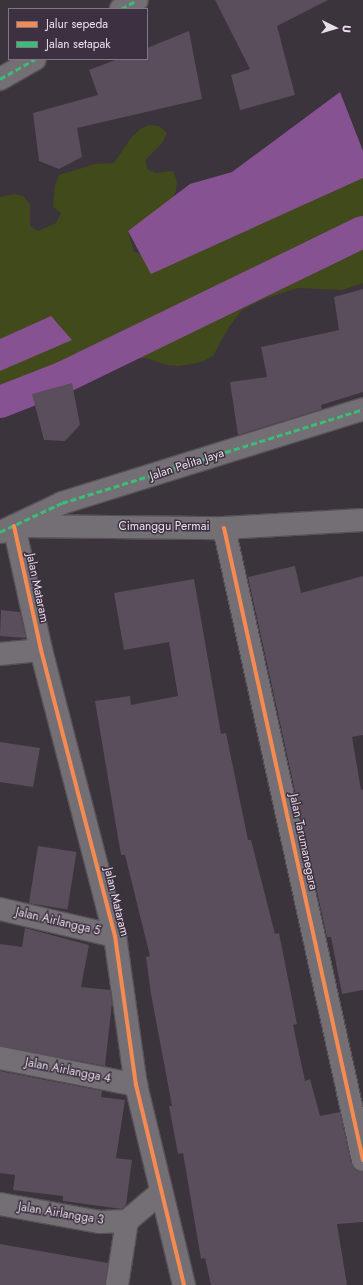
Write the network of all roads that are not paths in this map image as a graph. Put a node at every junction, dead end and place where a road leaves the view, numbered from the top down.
1 (137, 0) edge
2 (123, 8) edge
3 (33, 60) edge
4 (0, 80) edge
5 (363, 409) edge
6 (363, 520) edge
7 (224, 528) junction
8 (7, 529) edge
9 (40, 650) junction
10 (0, 654) edge
11 (0, 909) edge
12 (116, 936) junction
13 (0, 1058) edge
14 (136, 1085) junction
15 (363, 1160) edge
16 (160, 1193) junction
17 (0, 1204) edge
18 (127, 1221) junction
19 (117, 1285) edge
20 (184, 1285) edge

1 - 2 street
3 - 4 street
5 - 8 street, Jalan Pelita Jaya
6 - 7 street, Cimanggu Permai
7 - 8 street, Cimanggu Permai
7 - 15 street, Jalan Tarumanegara
8 - 9 street, Jalan Mataram
9 - 10 street
9 - 12 street, Jalan Mataram
11 - 12 street, Jalan Airlangga 5
12 - 14 street, Jalan Mataram
13 - 14 street, Jalan Airlangga 4
14 - 16 street, Jalan Mataram
16 - 18 street
16 - 20 street, Jalan Mataram
17 - 18 street, Jalan Airlangga 3
18 - 19 street

